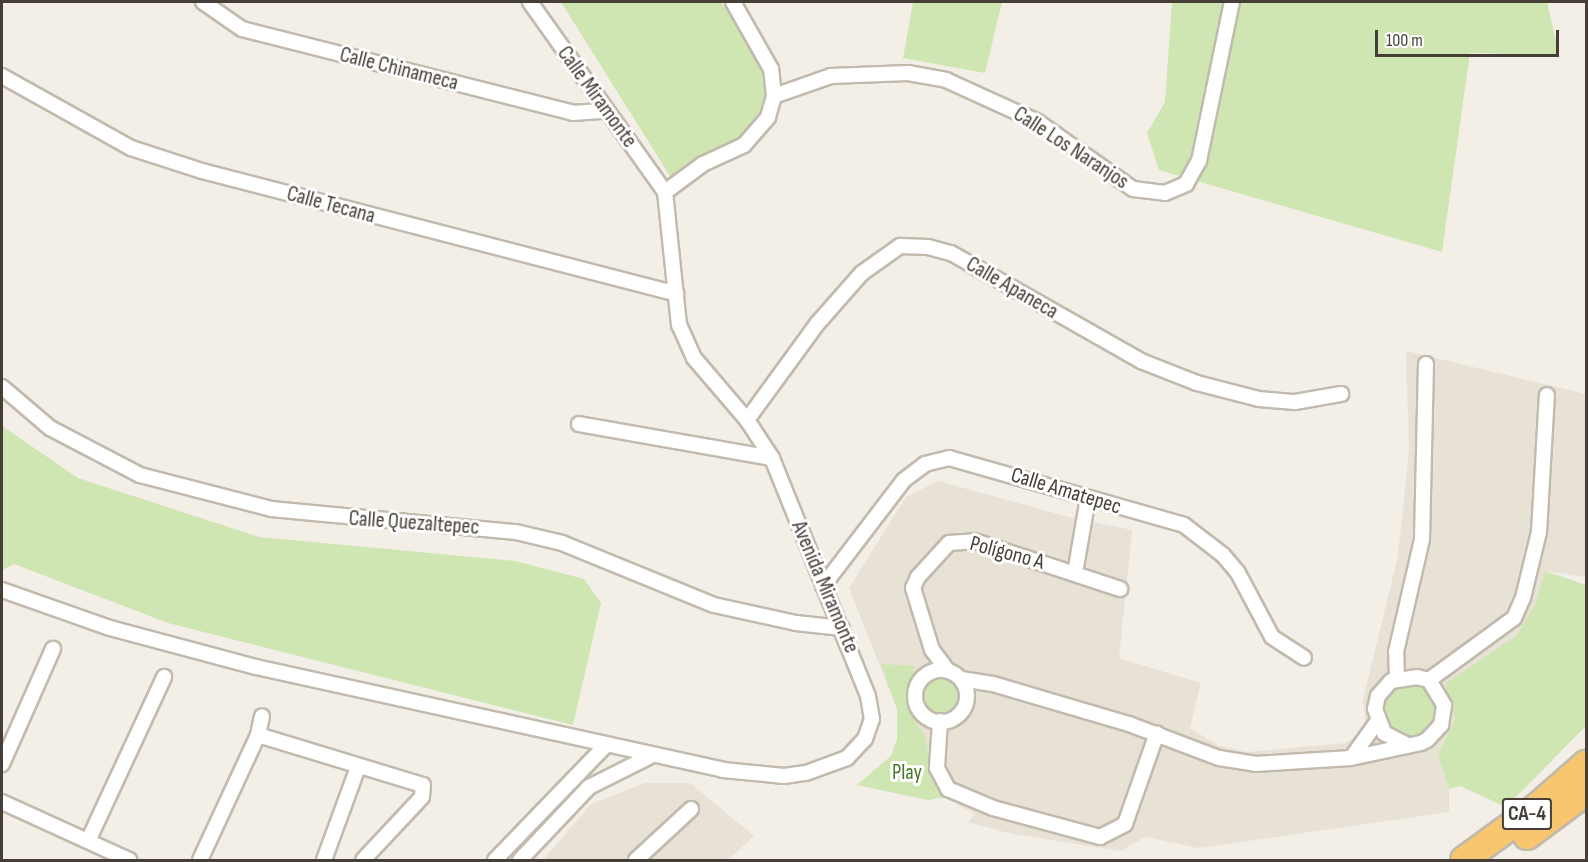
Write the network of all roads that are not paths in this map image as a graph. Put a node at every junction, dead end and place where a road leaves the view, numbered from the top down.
1 (203, 2) edge
2 (530, 2) edge
3 (733, 2) edge
4 (1232, 2) edge
5 (2, 76) edge
6 (774, 96) junction
7 (604, 111) junction
8 (665, 192) junction
9 (676, 294) junction
10 (1426, 363) dead end
11 (2, 387) edge
12 (1341, 394) dead end
13 (1547, 395) dead end
14 (747, 420) junction
15 (579, 424) dead end
16 (772, 458) junction
17 (1088, 498) junction
18 (1075, 573) junction
19 (823, 586) junction
20 (1120, 589) dead end
21 (2, 590) edge
22 (842, 628) junction
23 (53, 649) dead end
24 (932, 650) junction
25 (1304, 658) dead end
26 (948, 671) junction
27 (165, 676) dead end
28 (1403, 677) junction
29 (961, 679) junction
30 (919, 683) junction
31 (1432, 683) junction
32 (993, 684) junction
33 (964, 709) junction
34 (262, 716) dead end
35 (940, 721) junction
36 (1377, 722) junction
37 (1157, 733) junction
38 (258, 735) junction
39 (1408, 745) junction
40 (604, 747) junction
41 (650, 756) junction
42 (1351, 758) junction
43 (2, 764) edge
44 (1587, 764) edge
45 (358, 767) junction
46 (1587, 792) edge
47 (2, 802) edge
48 (691, 809) dead end
49 (88, 841) junction
50 (129, 861) edge
51 (200, 861) edge
52 (324, 861) edge
53 (363, 861) edge
54 (495, 861) edge
55 (520, 861) edge
56 (636, 861) edge
57 (1464, 861) edge
58 (1493, 861) edge

1 - 7 street, Calle Chinameca
2 - 7 street, Calle Miramonte
3 - 6 street
4 - 6 street, Calle Los Naranjos
5 - 9 street, Calle Tecana
6 - 8 street
7 - 8 street, Calle Miramonte
8 - 9 street, Avenida Miramonte
9 - 14 street, Avenida Miramonte
10 - 28 street
11 - 22 street, Calle Quezaltepec
12 - 14 street, Calle Apaneca
13 - 31 street
14 - 16 street, Avenida Miramonte
15 - 16 street
16 - 19 street, Avenida Miramonte
17 - 18 street, Polígono A
17 - 19 street, Calle Amatepec
17 - 25 street, Calle Amatepec
18 - 20 street
18 - 24 street, Polígono A
19 - 22 street, Avenida Miramonte
21 - 40 street, Avenida Miramonte
22 - 41 street, Avenida Miramonte
23 - 43 street
24 - 26 street, Polígono A
24 - 30 street
26 - 29 street
26 - 30 street
27 - 49 street
28 - 31 street
28 - 36 street
29 - 32 street
29 - 33 street
30 - 35 street
31 - 39 street
32 - 33 street
32 - 37 street
33 - 35 street
34 - 38 street
35 - 37 street
36 - 39 street
36 - 42 street
37 - 42 street
38 - 45 street
38 - 51 street
39 - 42 street
40 - 41 street, Avenida Miramonte
40 - 54 street
41 - 55 street
44 - 57 highway, CA-4
45 - 52 street
45 - 53 street
46 - 58 highway, CA-4
47 - 49 street
48 - 56 street
49 - 50 street

